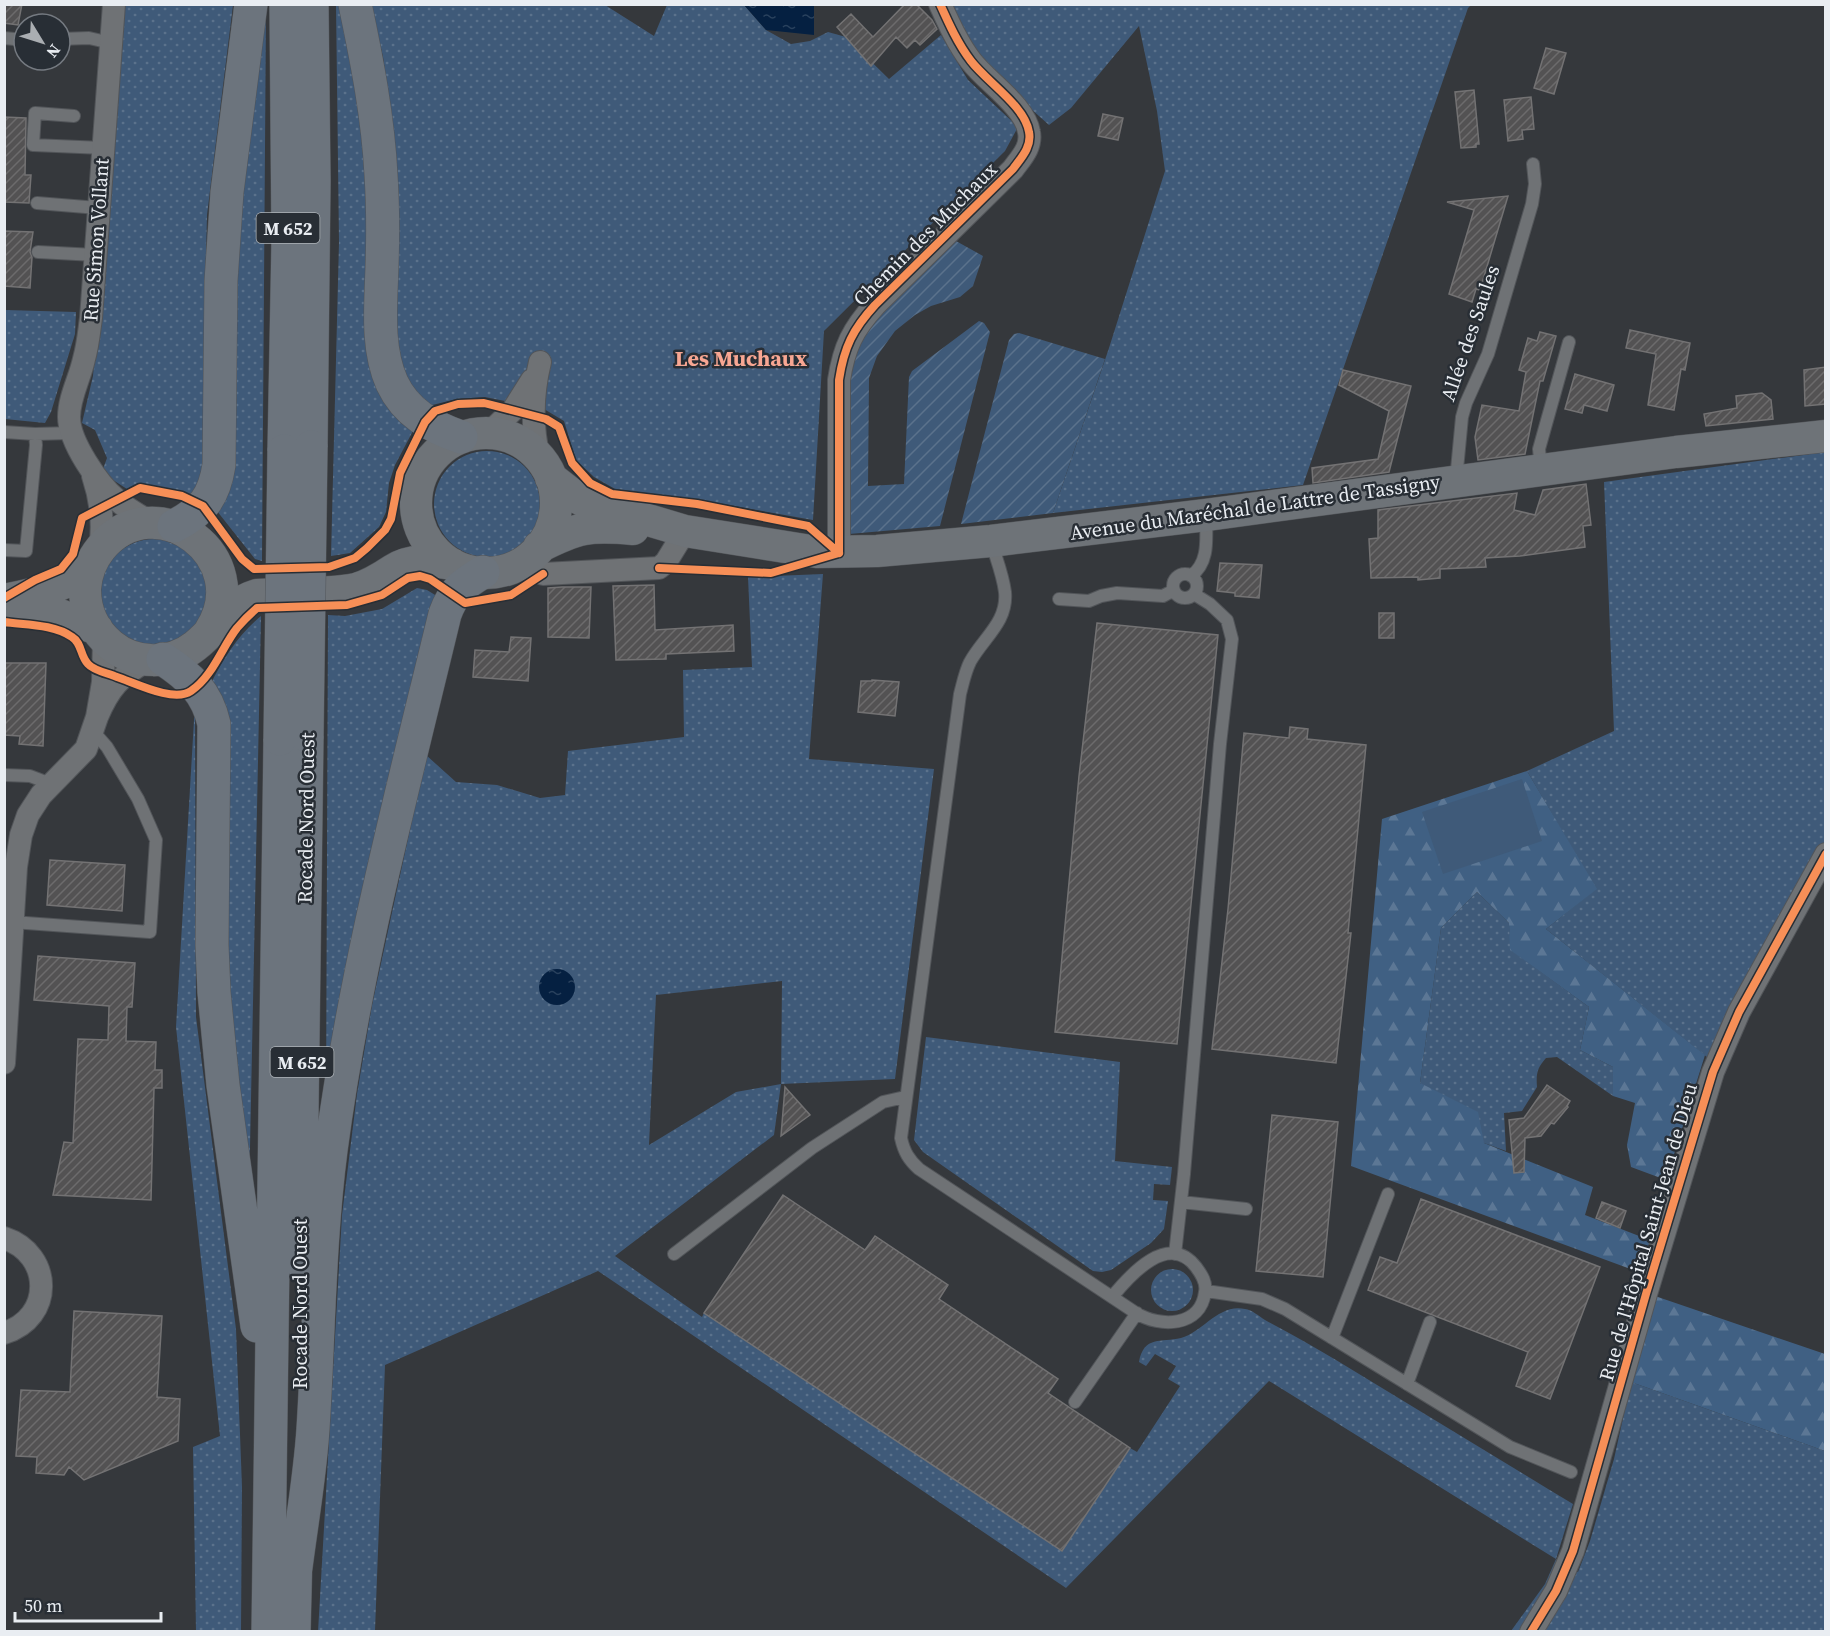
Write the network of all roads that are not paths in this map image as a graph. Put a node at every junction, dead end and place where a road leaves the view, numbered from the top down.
1 (114, 4) edge
2 (251, 4) edge
3 (286, 4) edge
4 (312, 4) edge
5 (355, 4) edge
6 (940, 4) edge
7 (72, 39) edge
8 (111, 43) junction
9 (74, 116) dead end
10 (103, 148) junction
11 (1533, 164) dead end
12 (37, 203) dead end
13 (99, 208) junction
14 (38, 252) dead end
15 (95, 255) junction
16 (1569, 342) dead end
17 (4, 432) edge
18 (71, 433) junction
19 (35, 434) junction
20 (475, 435) junction
21 (1826, 436) edge
22 (298, 449) junction
23 (545, 467) junction
24 (91, 469) junction
25 (1541, 469) junction
26 (1456, 480) junction
27 (416, 510) junction
28 (1206, 515) junction
29 (163, 525) junction
30 (685, 531) junction
31 (991, 542) junction
32 (4, 550) edge
33 (210, 552) junction
34 (839, 553) junction
35 (95, 558) junction
36 (541, 561) junction
37 (467, 568) junction
38 (1191, 576) junction
39 (1174, 590) junction
40 (1194, 594) junction
41 (1059, 599) dead end
42 (4, 601) edge
43 (210, 631) junction
44 (100, 634) junction
45 (155, 659) junction
46 (95, 724) junction
47 (293, 738) junction
48 (4, 775) edge
49 (51, 784) junction
50 (1826, 854) edge
51 (12, 922) junction
52 (5, 1026) edge
53 (4, 1063) edge
54 (905, 1097) junction
55 (1388, 1194) dead end
56 (1181, 1202) junction
57 (1246, 1209) dead end
58 (4, 1238) edge
59 (674, 1254) dead end
60 (1175, 1254) junction
61 (1206, 1291) junction
62 (1112, 1297) junction
63 (1137, 1313) junction
64 (1430, 1322) dead end
65 (4, 1334) edge
66 (1332, 1338) junction
67 (272, 1370) junction
68 (1407, 1384) junction
69 (1076, 1402) dead end
70 (1571, 1472) dead end
71 (295, 1575) junction
72 (268, 1632) edge
73 (294, 1632) edge
74 (1531, 1632) edge

1 - 8 street, Rue Simon Vollant
2 - 29 highway
3 - 22 highway, Rocade Nord Ouest / M 652
4 - 22 highway, Rocade Nord Ouest / M 652
5 - 20 highway
6 - 34 street, Chemin des Muchaux
7 - 8 lane
8 - 10 street, Rue Simon Vollant
9 - 10 lane
10 - 13 street, Rue Simon Vollant
11 - 26 lane, Allée des Saules
12 - 13 lane
13 - 15 street, Rue Simon Vollant
14 - 15 lane
15 - 18 street, Rue Simon Vollant
16 - 25 lane
17 - 19 lane
18 - 19 lane
18 - 24 street, Rue Simon Vollant
19 - 32 lane
20 - 23 main road, Avenue du Maréchal de Lattre de Tassigny
20 - 23 street
20 - 27 main road, Avenue du Maréchal de Lattre de Tassigny
21 - 25 main road, Avenue du Maréchal de Lattre de Tassigny
22 - 47 highway, Rocade Nord Ouest / M 652, bridge
23 - 30 main road, Avenue du Maréchal de Lattre de Tassigny
23 - 36 main road, Avenue du Maréchal de Lattre de Tassigny
24 - 29 street, Rue Simon Vollant
24 - 35 street, Rue Simon Vollant
25 - 26 main road, Avenue du Maréchal de Lattre de Tassigny
26 - 28 main road, Avenue du Maréchal de Lattre de Tassigny
27 - 33 main road, Avenue du Maréchal de Lattre de Tassigny
27 - 37 main road, Avenue du Maréchal de Lattre de Tassigny
28 - 31 main road, Avenue du Maréchal de Lattre de Tassigny
28 - 38 lane
29 - 33 main road, Avenue du Maréchal de Lattre de Tassigny
29 - 35 main road
30 - 34 main road, Avenue du Maréchal de Lattre de Tassigny
30 - 36 main road, Avenue du Maréchal de Lattre de Tassigny
30 - 36 street
31 - 34 main road, Avenue du Maréchal de Lattre de Tassigny
31 - 54 lane
33 - 43 main road, Avenue du Maréchal de Lattre de Tassigny
35 - 42 main road
35 - 44 main road
36 - 37 main road, Avenue du Maréchal de Lattre de Tassigny
37 - 43 main road, Avenue du Maréchal de Lattre de Tassigny
37 - 71 highway
38 - 39 lane
38 - 40 lane
39 - 40 lane
39 - 41 lane
40 - 56 lane
42 - 44 main road
43 - 45 main road, Avenue du Maréchal de Lattre de Tassigny
44 - 45 main road
44 - 46 street
45 - 46 street
45 - 67 highway
46 - 49 street
46 - 51 lane
47 - 67 highway, Rocade Nord Ouest / M 652
47 - 71 highway, Rocade Nord Ouest / M 652
48 - 49 lane
49 - 51 street
50 - 74 street, Rue de l'Hôpital Saint-Jean de Dieu
51 - 52 street
52 - 53 street
54 - 59 lane
54 - 62 lane
55 - 66 lane
56 - 57 lane
56 - 60 lane
58 - 65 street
60 - 61 lane
60 - 62 lane
61 - 63 lane
61 - 66 lane
62 - 63 lane
63 - 69 lane
64 - 68 lane
66 - 68 lane
67 - 72 highway, Rocade Nord Ouest / M 652
68 - 70 lane
71 - 73 highway, Rocade Nord Ouest / M 652

